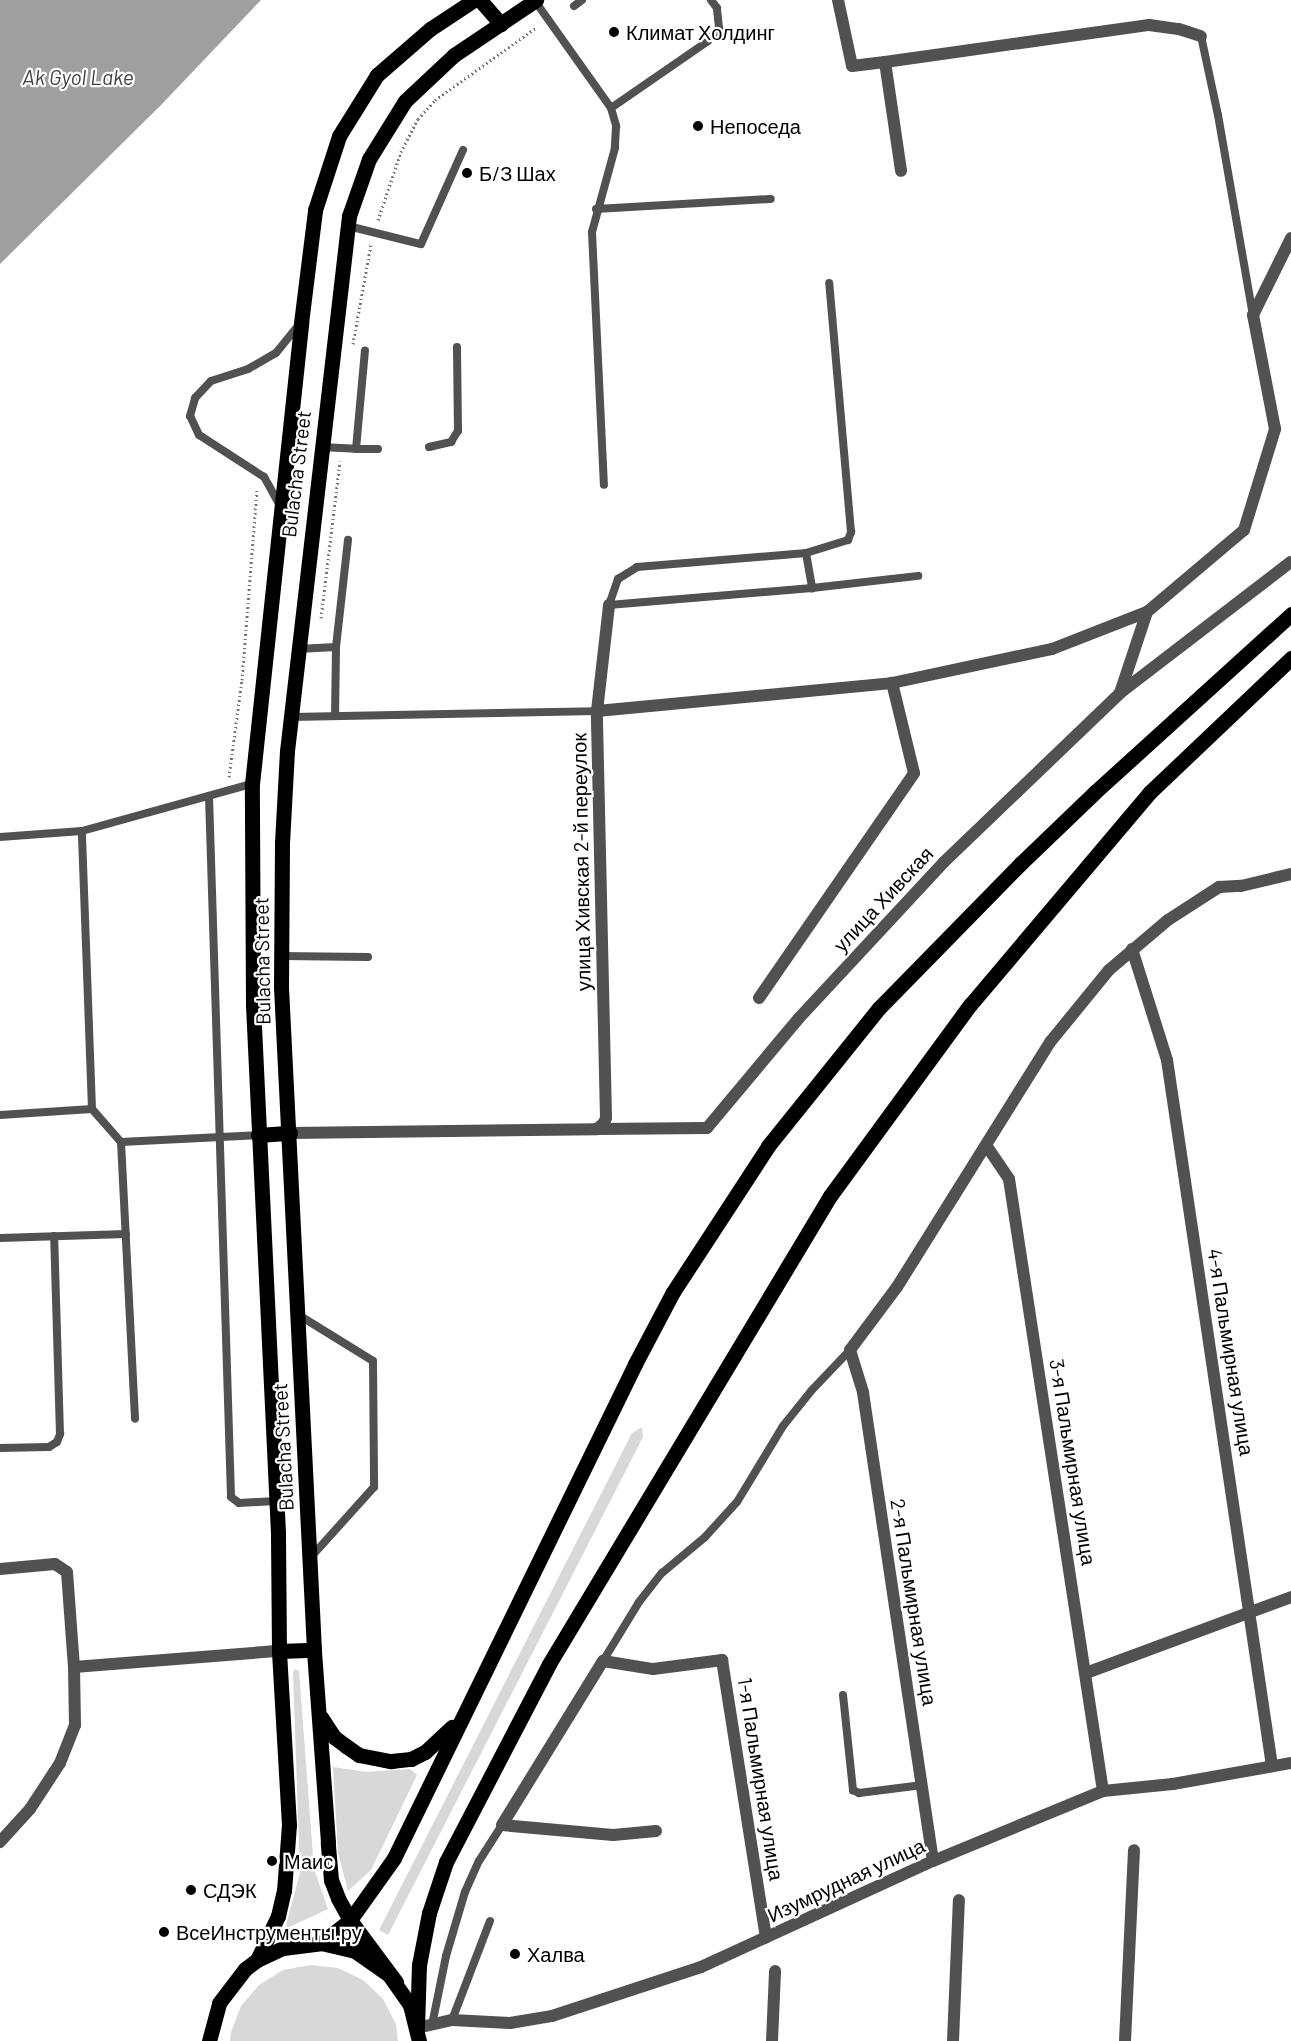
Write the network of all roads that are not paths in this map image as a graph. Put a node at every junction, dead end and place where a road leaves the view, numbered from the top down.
1 (474, 0) edge
2 (480, 0) edge
3 (536, 0) edge
4 (711, 0) edge
5 (838, 0) edge
6 (501, 24) junction
7 (1201, 36) joint
8 (885, 62) junction
9 (611, 108) junction
10 (463, 150) dead end
11 (901, 171) dead end
12 (771, 199) dead end
13 (596, 209) junction
14 (348, 226) junction
15 (1291, 238) edge
16 (829, 283) dead end
17 (1253, 315) junction
18 (301, 323) junction
19 (458, 346) dead end
20 (365, 350) dead end
21 (320, 447) junction
22 (429, 447) dead end
23 (356, 449) junction
24 (378, 449) dead end
25 (604, 485) dead end
26 (282, 512) junction
27 (348, 540) dead end
28 (806, 553) junction
29 (1291, 562) edge
30 (918, 576) dead end
31 (812, 588) junction
32 (609, 606) junction
33 (1147, 612) junction
34 (1291, 614) edge
35 (336, 647) junction
36 (304, 648) junction
37 (1291, 658) edge
38 (892, 683) junction
39 (1119, 693) junction
40 (597, 711) junction
41 (335, 716) junction
42 (291, 717) junction
43 (252, 784) junction
44 (209, 796) junction
45 (82, 831) junction
46 (0, 837) edge
47 (1291, 874) edge
48 (1132, 948) junction
49 (281, 956) junction
50 (368, 957) dead end
51 (759, 998) dead end
52 (92, 1109) junction
53 (0, 1115) edge
54 (597, 1129) junction
55 (290, 1133) junction
56 (258, 1135) junction
57 (218, 1137) junction
58 (121, 1142) junction
59 (986, 1145) junction
60 (126, 1234) junction
61 (54, 1236) junction
62 (0, 1238) edge
63 (297, 1314) junction
64 (850, 1350) junction
65 (135, 1419) dead end
66 (0, 1448) edge
67 (276, 1501) junction
68 (309, 1559) junction
69 (0, 1569) edge
70 (1291, 1597) edge
71 (1250, 1612) junction
72 (314, 1650) junction
73 (279, 1651) junction
74 (603, 1661) junction
75 (74, 1666) junction
76 (1086, 1673) junction
77 (843, 1695) dead end
78 (320, 1716) junction
79 (460, 1719) junction
80 (1291, 1763) edge
81 (1272, 1766) junction
82 (922, 1785) junction
83 (1103, 1791) junction
84 (502, 1825) junction
85 (656, 1831) dead end
86 (0, 1842) edge
87 (1134, 1850) dead end
88 (933, 1861) junction
89 (959, 1900) dead end
90 (350, 1920) junction
91 (490, 1921) dead end
92 (766, 1938) junction
93 (321, 1944) junction
94 (257, 1960) junction
95 (775, 1971) dead end
96 (396, 1982) junction
97 (452, 2020) junction
98 (422, 2031) edge
99 (209, 2041) edge
100 (772, 2041) edge
101 (953, 2041) edge
102 (1125, 2041) edge

1 - 18 main road, Bulacha Street
2 - 6 main road
3 - 6 main road, Bulacha Street
3 - 9 lane
4 - 9 lane
5 - 8 street
6 - 14 main road, Bulacha Street
7 - 8 street
7 - 17 lane
8 - 11 street
9 - 13 lane
10 - 14 lane
12 - 13 lane
13 - 25 lane
14 - 21 main road, Bulacha Street
15 - 17 street
16 - 28 lane
17 - 33 street
18 - 26 main road, Bulacha Street
18 - 26 lane
19 - 22 lane
20 - 23 lane
21 - 23 lane
21 - 36 main road, Bulacha Street
23 - 24 lane
26 - 43 main road, Bulacha Street
27 - 35 lane
28 - 31 lane
28 - 32 lane
29 - 39 street
30 - 31 lane
31 - 32 lane
32 - 40 street, улица Хивская 2-й переулок
33 - 38 street
33 - 39 street, улица Хивская
34 - 79 main road
35 - 36 lane
35 - 41 lane
36 - 42 main road, Bulacha Street
37 - 98 main road
38 - 40 street
38 - 51 street
39 - 54 street, улица Хивская
40 - 41 lane
40 - 54 street, улица Хивская 2-й переулок
41 - 42 lane
42 - 49 main road, Bulacha Street
43 - 44 lane
43 - 56 main road, Bulacha Street
44 - 45 lane
44 - 57 lane
45 - 46 lane
45 - 52 lane
47 - 48 street
48 - 59 street
48 - 71 street, 4-я Пальмирная улица
49 - 50 lane
49 - 55 main road, Bulacha Street
52 - 53 lane
52 - 58 lane
54 - 55 street, улица Хивская
55 - 56 main road
55 - 63 main road, Bulacha Street
56 - 57 lane
56 - 67 main road, Bulacha Street
57 - 58 lane
57 - 67 lane
58 - 60 lane
59 - 64 street
59 - 76 street, 3-я Пальмирная улица
60 - 61 lane
60 - 65 lane
61 - 62 lane
61 - 66 lane
63 - 68 main road, Bulacha Street
63 - 68 lane
64 - 74 lane
64 - 82 street, 2-я Пальмирная улица
67 - 73 main road, Bulacha Street
68 - 72 main road, Bulacha Street
69 - 75 street
70 - 71 street
71 - 76 street
71 - 81 street, 4-я Пальмирная улица
72 - 73 main road
72 - 78 main road, Bulacha Street
73 - 75 street
73 - 94 main road, Bulacha Street
74 - 84 street
74 - 92 street, 1-я Пальмирная улица
75 - 86 street
76 - 83 street, 3-я Пальмирная улица
77 - 82 lane
78 - 79 main road
78 - 90 main road, Bulacha Street
79 - 90 main road
80 - 81 street, Изумрудная улица
81 - 83 street, Изумрудная улица
82 - 88 street, 2-я Пальмирная улица
83 - 88 street, Изумрудная улица
84 - 85 street
84 - 98 lane
87 - 102 street
88 - 92 street, Изумрудная улица
89 - 101 street
90 - 93 main road
90 - 96 main road, Bulacha Street
91 - 97 lane
92 - 97 street, Изумрудная улица
93 - 94 main road
93 - 96 main road
94 - 99 main road
95 - 100 street
96 - 98 main road
97 - 98 street, Изумрудная улица

